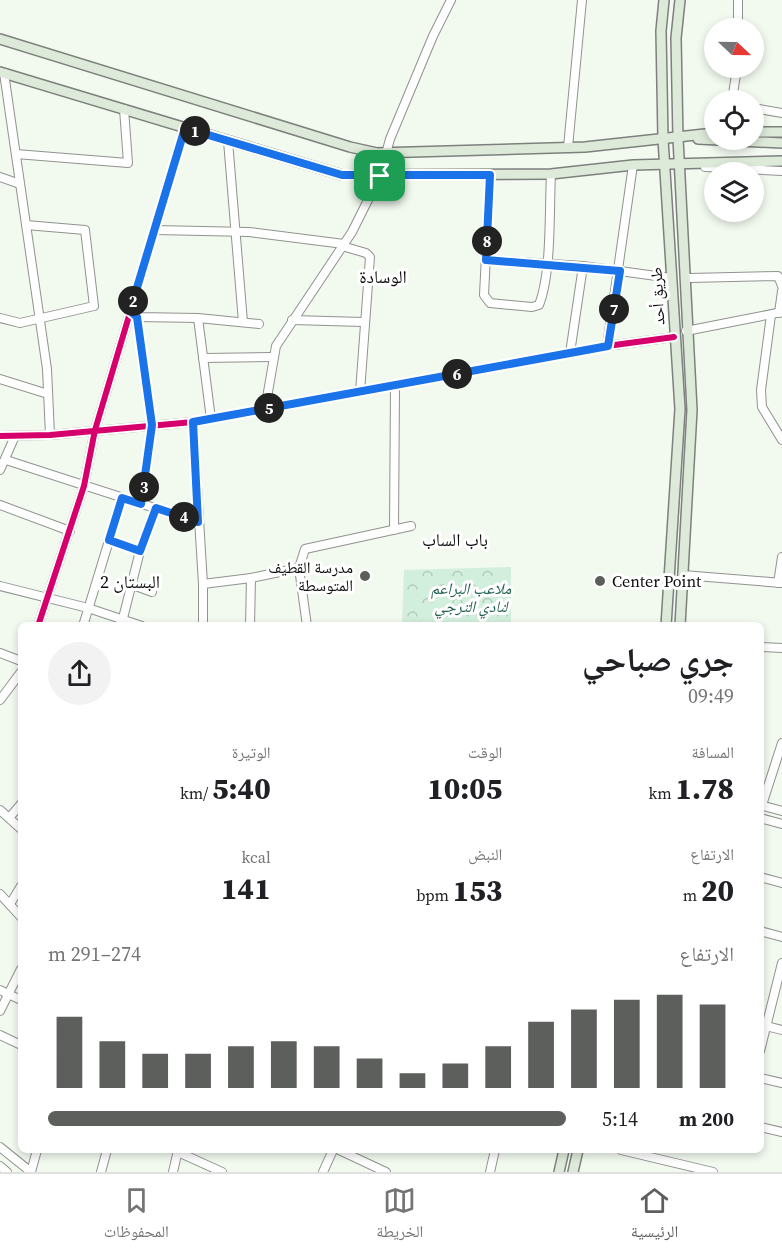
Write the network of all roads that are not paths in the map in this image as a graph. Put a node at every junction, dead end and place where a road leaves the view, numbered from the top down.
1 (451, 0) edge
2 (582, 0) edge
3 (664, 0) edge
4 (680, 0) edge
5 (738, 0) edge
6 (738, 18) edge
7 (0, 39) edge
8 (2, 73) edge
9 (124, 110) junction
10 (764, 110) edge
11 (782, 113) edge
12 (185, 128) junction
13 (764, 132) edge
14 (782, 132) edge
15 (704, 133) edge
16 (678, 138) junction
17 (663, 139) junction
18 (228, 141) junction
19 (782, 143) edge
20 (568, 147) junction
21 (385, 153) junction
22 (16, 154) junction
23 (782, 161) edge
24 (665, 164) junction
25 (633, 165) junction
26 (679, 165) junction
27 (782, 171) edge
28 (551, 174) junction
29 (490, 175) junction
30 (380, 176) junction
31 (0, 177) edge
32 (20, 184) junction
33 (26, 225) junction
34 (155, 230) junction
35 (235, 232) junction
36 (343, 245) junction
37 (486, 260) junction
38 (546, 264) junction
39 (583, 266) junction
40 (620, 271) junction
41 (671, 278) junction
42 (686, 280) junction
43 (782, 286) edge
44 (782, 291) edge
45 (777, 313) edge
46 (133, 314) junction
47 (0, 318) edge
48 (198, 318) junction
49 (40, 319) junction
50 (292, 320) junction
51 (243, 322) junction
52 (363, 322) junction
53 (259, 324) dead end
54 (686, 331) junction
55 (674, 337) junction
56 (608, 346) junction
57 (570, 353) junction
58 (274, 357) junction
59 (203, 358) junction
60 (0, 379) edge
61 (395, 386) junction
62 (360, 392) junction
63 (48, 394) junction
64 (264, 409) junction
65 (212, 419) junction
66 (193, 422) junction
67 (152, 425) junction
68 (94, 430) junction
69 (50, 435) junction
70 (0, 436) edge
71 (15, 436) junction
72 (782, 440) edge
73 (6, 460) junction
74 (0, 470) edge
75 (84, 486) junction
76 (122, 498) junction
77 (141, 504) junction
78 (0, 505) edge
79 (156, 508) junction
80 (198, 522) junction
81 (411, 526) dead end
82 (394, 530) junction
83 (70, 531) junction
84 (109, 540) junction
85 (140, 551) junction
86 (782, 557) edge
87 (299, 568) junction
88 (682, 575) junction
89 (251, 578) junction
90 (780, 583) edge
91 (203, 584) junction
92 (133, 585) junction
93 (0, 586) edge
94 (152, 591) dead end
95 (48, 598) junction
96 (88, 608) junction
97 (39, 622) edge
98 (84, 622) edge
99 (119, 622) edge
100 (121, 622) edge
101 (203, 622) edge
102 (250, 622) edge
103 (306, 622) edge
104 (666, 622) edge
105 (680, 622) edge
106 (764, 647) edge
107 (782, 648) edge
108 (0, 653) edge
109 (18, 659) edge
110 (18, 676) edge
111 (0, 700) edge
112 (782, 743) edge
113 (764, 796) edge
114 (764, 806) edge
115 (18, 808) edge
116 (0, 810) edge
117 (782, 811) edge
118 (9, 818) junction
119 (764, 819) edge
120 (782, 824) edge
121 (18, 826) edge
122 (764, 878) edge
123 (782, 883) edge
124 (18, 891) edge
125 (0, 894) edge
126 (10, 904) junction
127 (18, 913) edge
128 (764, 932) edge
129 (782, 937) edge
130 (782, 963) edge
131 (18, 973) edge
132 (4, 992) edge
133 (18, 999) edge
134 (0, 1011) edge
135 (766, 1026) junction
136 (782, 1030) edge
137 (764, 1034) edge
138 (0, 1035) edge
139 (18, 1044) edge
140 (764, 1079) edge
141 (782, 1083) edge
142 (764, 1128) edge
143 (782, 1132) edge
144 (0, 1147) edge
145 (36, 1153) edge
146 (106, 1153) edge
147 (178, 1153) edge
148 (182, 1153) edge
149 (332, 1153) edge
150 (345, 1153) edge
151 (494, 1153) edge
152 (563, 1153) edge
153 (577, 1153) edge
154 (633, 1153) edge
155 (0, 1166) edge
156 (7, 1172) edge
157 (102, 1172) edge
158 (173, 1172) edge
159 (222, 1172) edge
160 (323, 1172) edge
161 (386, 1172) edge
162 (490, 1172) edge
163 (559, 1172) edge
164 (573, 1172) edge
165 (709, 1172) edge

1 - 21 street
2 - 20 street
3 - 17 main road, طريق أحد
4 - 16 main road, طريق أحد
5 - 6 street
7 - 21 main road
8 - 9 main road
8 - 22 street
9 - 12 main road
9 - 22 street
10 - 11 street
12 - 18 main road
12 - 34 street
13 - 14 main road
15 - 16 main road
16 - 17 main road
16 - 19 main road
16 - 26 main road, طريق أحد
17 - 20 main road
17 - 24 main road, طريق أحد
18 - 30 main road
18 - 35 street
20 - 21 main road
21 - 30 street
22 - 32 street
23 - 26 main road
24 - 25 main road
24 - 26 main road
24 - 41 main road, طريق أحد
25 - 28 main road
25 - 40 street
26 - 27 street
26 - 42 main road, طريق أحد
28 - 29 main road
28 - 38 street
29 - 30 main road
29 - 37 street
30 - 36 street
31 - 32 street
32 - 33 street
33 - 49 street
33 - 49 street
34 - 35 street
34 - 46 street
35 - 36 street
35 - 51 street
36 - 50 street
36 - 52 street
37 - 38 street
37 - 38 street
38 - 39 street
39 - 40 street
39 - 57 street
40 - 41 street
40 - 56 street
41 - 55 main road, طريق أحد
42 - 43 street
42 - 54 main road, طريق أحد
44 - 45 street
45 - 54 street
45 - 72 street
46 - 48 street
46 - 67 street
46 - 68 street
47 - 49 street
48 - 51 street
48 - 59 street
49 - 63 street
50 - 52 street
50 - 58 street
51 - 53 street
52 - 62 street
54 - 88 main road, طريق أحد
55 - 56 street
55 - 104 main road, طريق أحد
56 - 57 street
57 - 61 street
58 - 59 street
58 - 64 street
59 - 65 street
60 - 63 street
61 - 62 street
61 - 82 street
62 - 64 street
63 - 69 street
64 - 65 street
65 - 66 street
66 - 67 street
66 - 80 street
67 - 68 street
67 - 77 street
68 - 69 street
68 - 75 street
69 - 71 street
70 - 71 street
71 - 73 street
73 - 74 street
73 - 75 street
75 - 76 street
75 - 83 street
76 - 77 street
76 - 84 street
77 - 79 street
78 - 83 street
79 - 80 street
79 - 85 street
80 - 91 street
81 - 82 street
82 - 87 street
83 - 95 street
84 - 85 street
84 - 96 street
85 - 92 street
86 - 90 street
87 - 89 street
87 - 103 street
88 - 90 street
88 - 105 main road, طريق أحد
89 - 91 street
89 - 102 street
91 - 101 street
92 - 94 street
92 - 100 street
93 - 95 street
95 - 96 street
95 - 97 street
96 - 98 street
96 - 99 street
106 - 107 street
108 - 109 street
110 - 111 street
112 - 113 street
114 - 117 street
115 - 118 street
116 - 118 street
118 - 121 street
119 - 120 street
122 - 123 street
124 - 126 street
125 - 126 street
126 - 127 street
128 - 129 street
130 - 135 street
131 - 132 street
132 - 133 street
132 - 134 street
135 - 136 street
135 - 137 street
138 - 139 street
140 - 141 street
142 - 143 street
144 - 145 street
146 - 157 street
147 - 158 street
148 - 159 street
149 - 160 street
150 - 161 street
151 - 162 street
152 - 163 main road
153 - 164 main road
154 - 165 street
155 - 156 street

